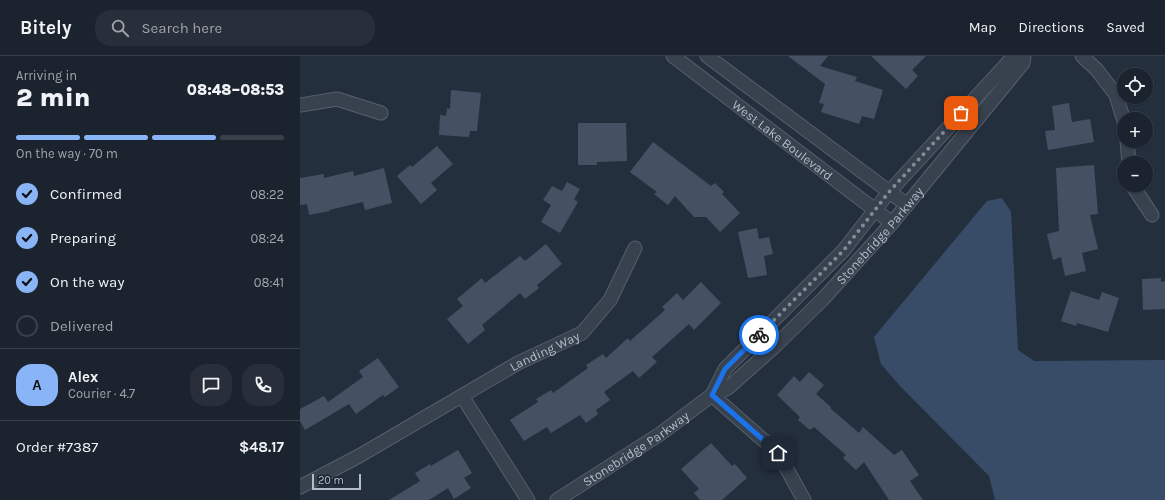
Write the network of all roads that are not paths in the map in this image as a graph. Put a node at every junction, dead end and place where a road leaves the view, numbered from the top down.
1 (674, 56) edge
2 (706, 56) edge
3 (1014, 56) edge
4 (1024, 56) edge
5 (1082, 56) edge
6 (300, 105) edge
7 (1121, 112) edge
8 (381, 113) dead end
9 (889, 192) junction
10 (1137, 192) edge
11 (907, 205) junction
12 (875, 210) junction
13 (1152, 215) dead end
14 (892, 223) junction
15 (635, 248) dead end
16 (712, 395) junction
17 (462, 396) junction
18 (300, 487) edge
19 (528, 500) edge
20 (557, 500) edge
21 (804, 500) edge

1 - 12 street, West Lake Boulevard
2 - 9 street, West Lake Boulevard
3 - 9 street, Stonebridge Parkway
4 - 11 street, Stonebridge Parkway
5 - 7 street
6 - 8 street
9 - 11 street, West Lake Boulevard
9 - 12 street, Stonebridge Parkway
10 - 13 street
11 - 14 street, Stonebridge Parkway
12 - 14 street, West Lake Boulevard
12 - 16 street, Stonebridge Parkway
14 - 16 street, Stonebridge Parkway
15 - 17 street, Landing Way
16 - 20 street, Stonebridge Parkway
16 - 21 street
17 - 18 street, Landing Way
17 - 19 street

